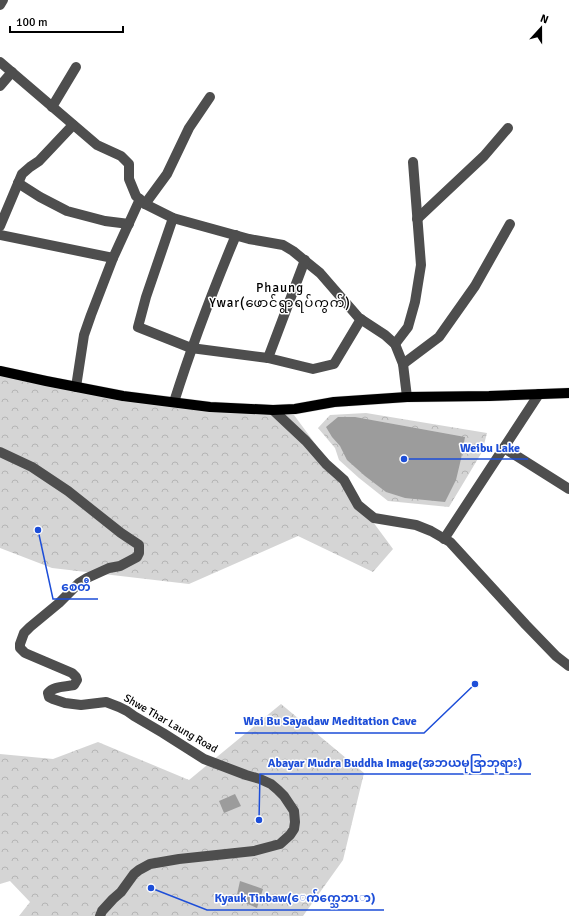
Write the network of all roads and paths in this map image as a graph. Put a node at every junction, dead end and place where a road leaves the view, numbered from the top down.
1 (3, 0) edge
2 (0, 5) edge
3 (0, 62) edge
4 (76, 67) dead end
5 (12, 72) junction
6 (0, 86) edge
7 (210, 97) dead end
8 (52, 106) junction
9 (74, 124) junction
10 (508, 128) dead end
11 (413, 162) dead end
12 (18, 183) junction
13 (142, 202) junction
14 (174, 218) junction
15 (417, 219) junction
16 (129, 224) junction
17 (510, 224) dead end
18 (0, 226) edge
19 (0, 235) edge
20 (236, 235) junction
21 (113, 258) junction
22 (305, 260) junction
23 (362, 319) junction
24 (395, 344) junction
25 (191, 348) junction
26 (268, 358) junction
27 (403, 364) junction
28 (0, 371) edge
29 (76, 387) junction
30 (569, 393) edge
31 (539, 394) junction
32 (407, 398) junction
33 (174, 402) junction
34 (273, 410) junction
35 (504, 448) junction
36 (0, 452) edge
37 (569, 489) edge
38 (444, 539) junction
39 (569, 666) edge
40 (100, 916) edge

1 - 2 street
3 - 5 street
4 - 8 street
5 - 6 street
5 - 8 street
7 - 13 street
8 - 9 street
9 - 12 street
9 - 13 street
10 - 15 street
11 - 15 street
12 - 16 street
12 - 18 street
13 - 14 street
13 - 16 street
14 - 20 street
14 - 25 street
15 - 24 street
16 - 21 street
17 - 27 street
19 - 21 street
20 - 22 street
20 - 25 street
21 - 29 street
22 - 23 street
22 - 26 street
23 - 24 street
23 - 26 street
24 - 27 street
25 - 26 street
25 - 33 street
27 - 32 street
28 - 29 main road
29 - 33 main road
30 - 31 main road
31 - 32 main road
31 - 35 street
32 - 34 main road
33 - 34 main road
34 - 38 street
35 - 37 street
35 - 38 street
36 - 40 street, Shwe Thar Laung Road
38 - 39 street

